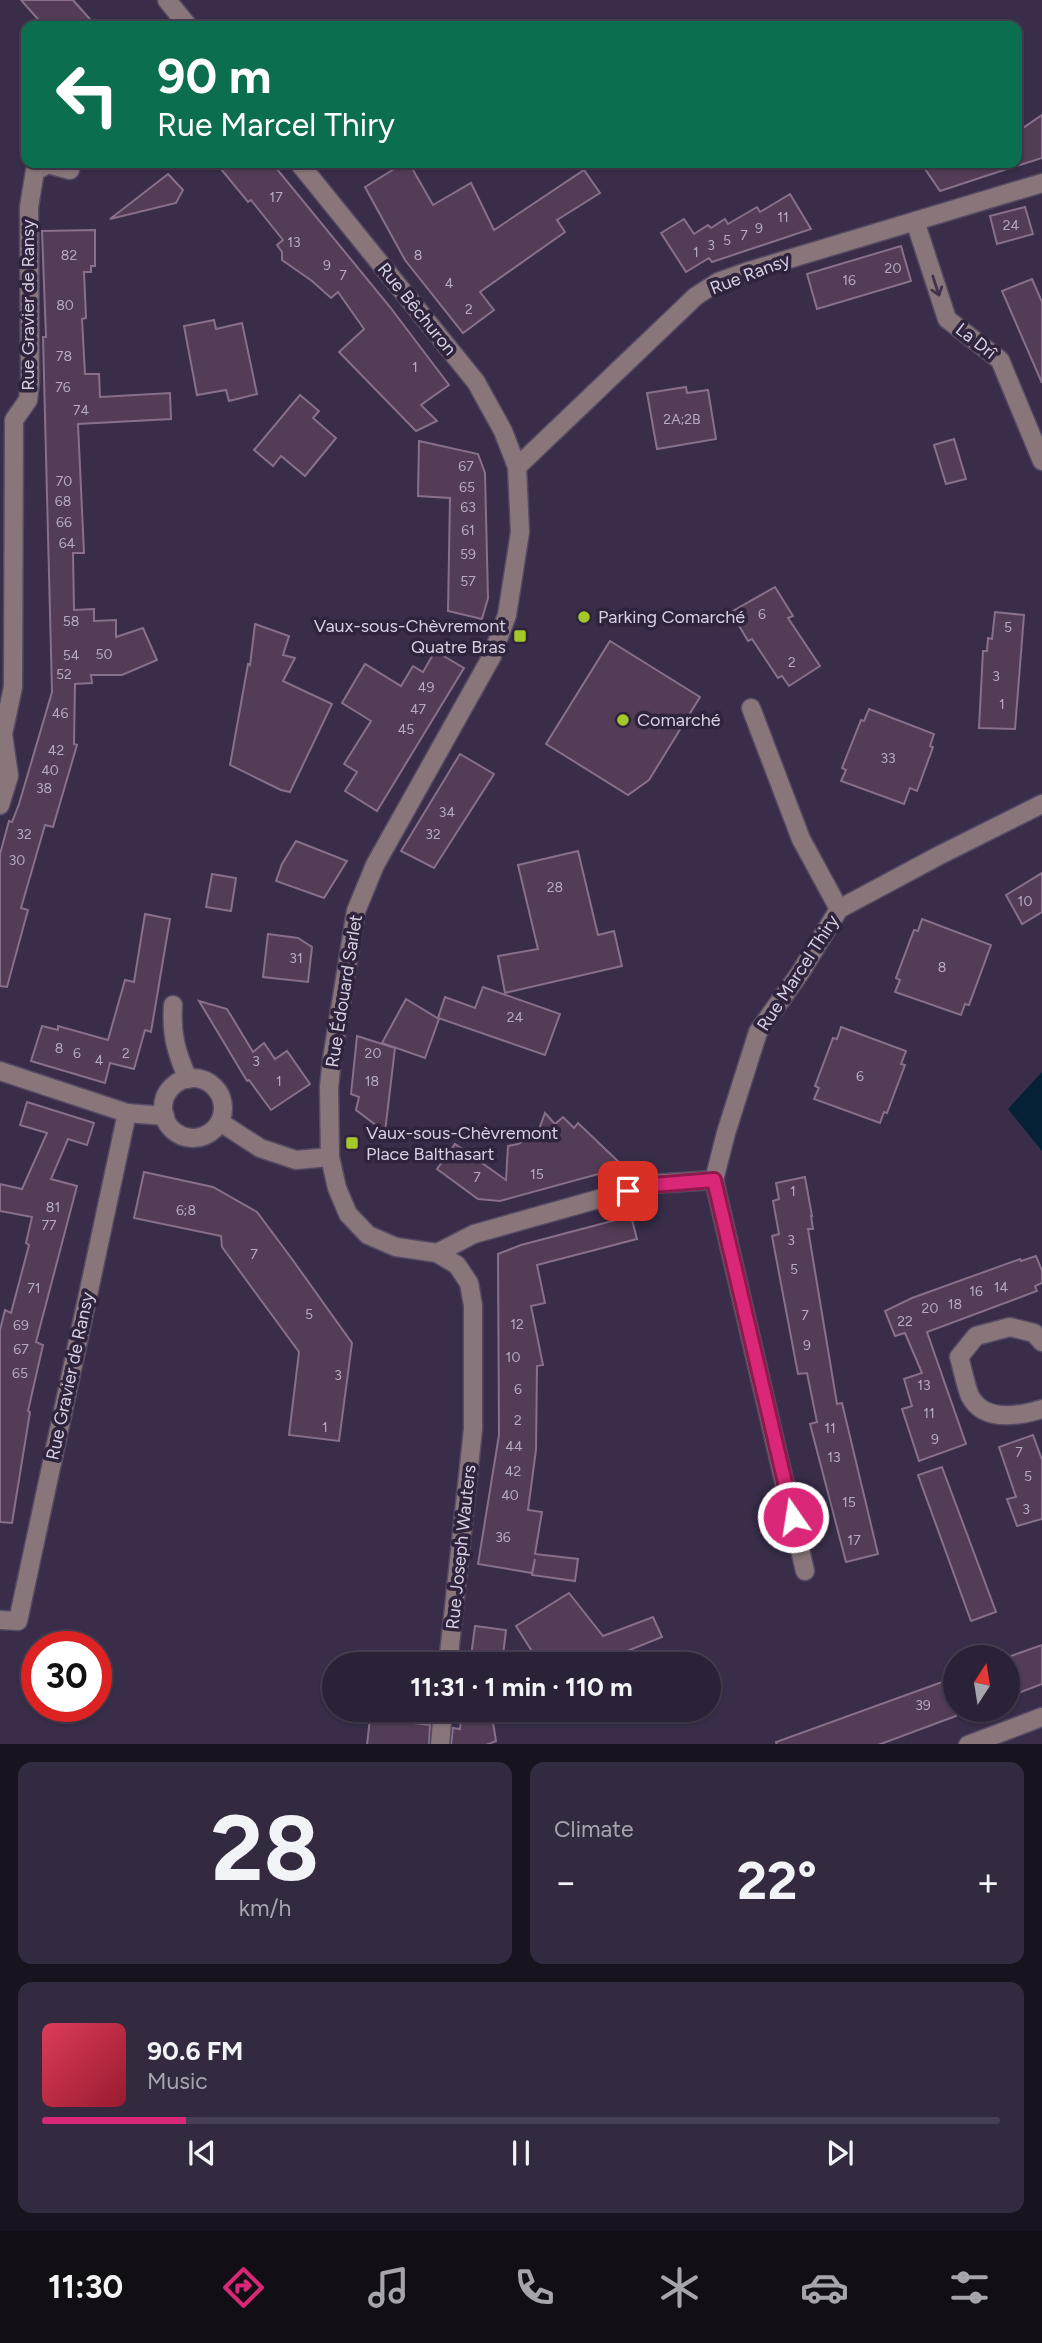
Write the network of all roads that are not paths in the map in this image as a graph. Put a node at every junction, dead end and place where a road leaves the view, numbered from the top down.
1 (167, 0) edge
2 (184, 21) edge
3 (41, 168) edge
4 (63, 168) edge
5 (303, 168) edge
6 (70, 170) dead end
7 (1042, 183) edge
8 (915, 221) junction
9 (1042, 461) edge
10 (517, 467) junction
11 (751, 708) dead end
12 (1042, 804) edge
13 (0, 805) edge
14 (839, 909) junction
15 (173, 1005) dead end
16 (0, 1071) edge
17 (188, 1079) junction
18 (127, 1114) junction
19 (164, 1116) junction
20 (220, 1122) junction
21 (330, 1157) junction
22 (714, 1180) junction
23 (438, 1253) junction
24 (1042, 1342) edge
25 (1042, 1409) edge
26 (806, 1571) dead end
27 (0, 1620) edge
28 (449, 1652) edge
29 (1042, 1717) edge
30 (442, 1722) edge
31 (440, 1744) edge
32 (971, 1744) edge

1 - 2 street
3 - 13 street, Rue Gravier de Ransy
4 - 6 street, Rue Gravier de Ransy
5 - 10 street, Rue Bêchuron
7 - 8 street, Rue Ransy
8 -> 9 street, La Drî
8 - 10 street, Rue Ransy
10 - 21 street, Rue Édouard Sarlet
11 - 14 street
12 - 14 street, Rue Marcel Thiry
14 - 22 street, Rue Marcel Thiry
15 - 17 street
16 - 18 street
17 - 19 street
17 - 20 street
18 - 19 street
18 - 27 street, Rue Gravier de Ransy
19 - 20 street
20 - 21 street
21 - 23 street, Rue Édouard Sarlet
22 - 23 street
22 - 26 street
23 - 28 street, Rue Joseph Wauters
24 - 25 street
29 - 32 street
30 - 31 street

